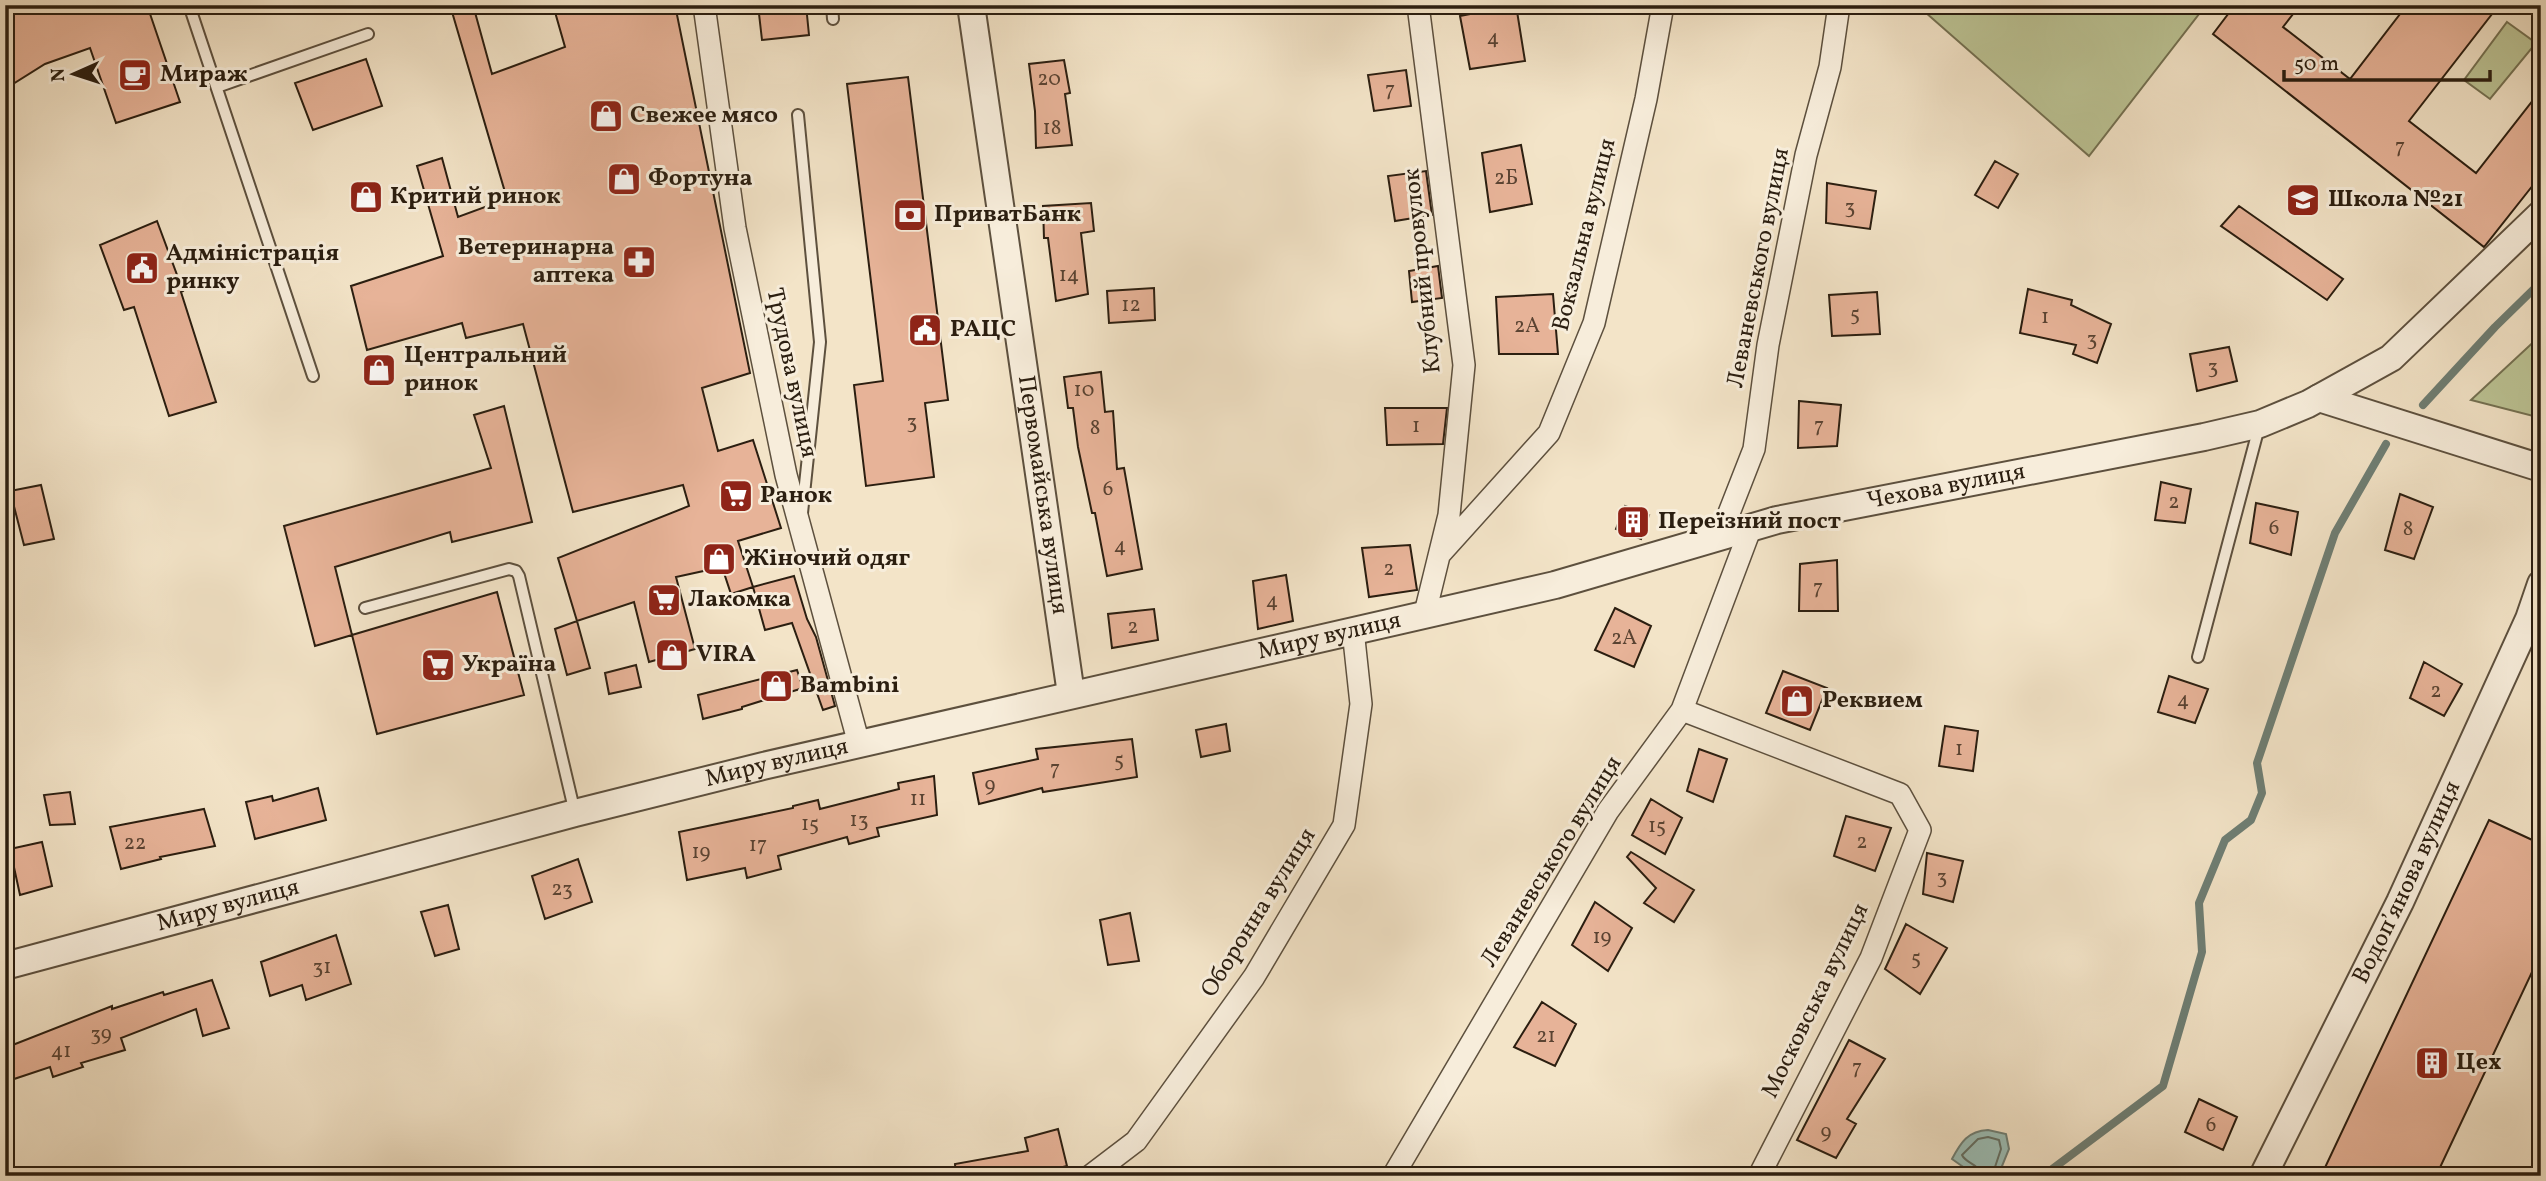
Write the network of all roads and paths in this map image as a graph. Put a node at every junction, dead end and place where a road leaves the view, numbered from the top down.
1 (189, 5) edge
2 (704, 5) edge
3 (832, 5) edge
4 (971, 5) edge
5 (1418, 5) edge
6 (1663, 5) edge
7 (1839, 5) edge
8 (834, 19) dead end
9 (368, 34) dead end
10 (217, 87) junction
11 (797, 115) dead end
12 (2541, 214) edge
13 (313, 376) dead end
14 (2319, 398) junction
15 (2260, 424) junction
16 (2541, 468) edge
17 (1751, 527) junction
18 (800, 528) junction
19 (1720, 536) junction
20 (1438, 556) junction
21 (2541, 584) edge
22 (1555, 585) joint
23 (365, 608) dead end
24 (1425, 613) junction
25 (1353, 629) junction
26 (2199, 657) dead end
27 (1071, 694) junction
28 (1682, 710) junction
29 (859, 744) junction
30 (575, 813) junction
31 (5, 966) edge
32 (1090, 1176) edge
33 (1393, 1176) edge
34 (1759, 1176) edge
35 (2263, 1176) edge

1 - 10 lane
2 - 18 street, Трудова вулиця
3 - 8 lane
4 - 27 street, Первомайська вулиця
5 - 20 street, Клубний провулок
6 - 20 street, Вокзальна вулиця
7 - 19 street, Леваневського вулиця
9 - 10 lane
10 - 13 lane
11 - 18 lane
12 - 14 street, Чехова вулиця
14 - 15 street, Чехова вулиця
14 - 16 street
15 - 17 street, Чехова вулиця
15 - 26 lane
17 - 19 street, Чехова вулиця
17 - 28 street, Леваневського вулиця
18 - 29 street, Трудова вулиця
19 - 22 street, Чехова вулиця
20 - 24 street, Клубний провулок
21 - 35 street, Водоп’янова вулиця
22 - 24 street, Миру вулиця
23 - 30 lane
24 - 25 street, Миру вулиця
25 - 27 street, Миру вулиця
25 - 32 street, Оборонна вулиця
27 - 29 street, Миру вулиця
28 - 33 street, Леваневського вулиця
28 - 34 street, Московська вулиця
29 - 30 street, Миру вулиця
30 - 31 street, Миру вулиця

